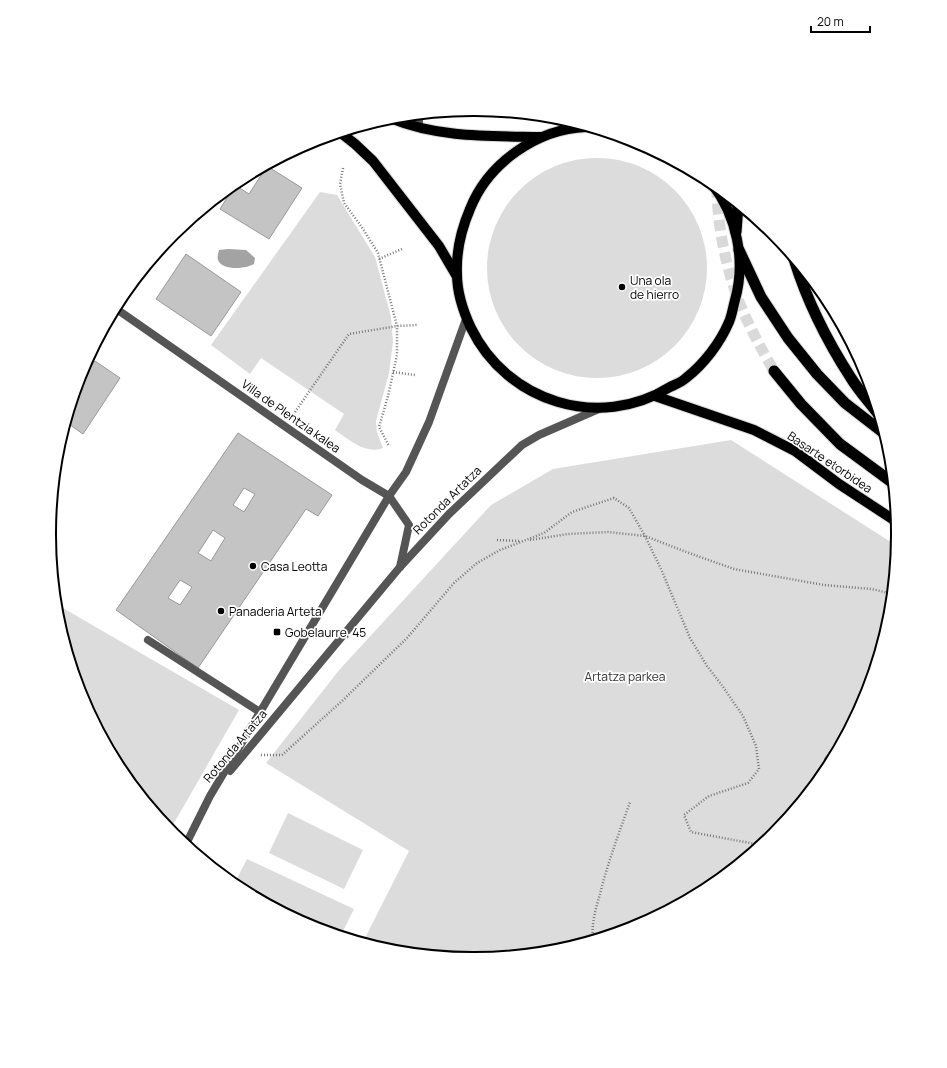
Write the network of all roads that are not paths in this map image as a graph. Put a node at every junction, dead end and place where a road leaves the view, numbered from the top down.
1 (419, 120) edge
2 (406, 122) edge
3 (419, 126) junction
4 (571, 129) edge
5 (346, 137) edge
6 (543, 137) junction
7 (722, 199) edge
8 (738, 211) edge
9 (736, 232) junction
10 (739, 250) junction
11 (798, 271) edge
12 (457, 275) junction
13 (120, 312) edge
14 (466, 319) junction
15 (774, 371) tunnel mouth
16 (655, 396) junction
17 (870, 403) edge
18 (601, 408) junction
19 (877, 428) edge
20 (887, 478) edge
21 (389, 496) junction
22 (890, 517) edge
23 (400, 567) junction
24 (148, 640) dead end
25 (260, 712) junction
26 (210, 796) junction
27 (189, 839) edge

1 - 3 street
2 - 3 main road
3 - 6 main road
4 - 6 main road, Rotonda Artatza
5 - 12 main road
6 - 12 main road, Rotonda Artatza
7 - 9 main road, Rotonda Artatza
8 - 9 highway
9 - 10 main road, Rotonda Artatza
10 - 16 main road, Rotonda Artatza
10 - 19 highway
11 - 17 highway
12 - 14 main road, Rotonda Artatza
13 - 21 street, Villa de Plentzia kalea
14 - 18 main road, Rotonda Artatza
14 - 21 street, Rotonda Artatza
15 - 20 highway
16 - 18 main road, Rotonda Artatza
16 - 22 main road, Basarte etorbidea
18 - 23 street, Rotonda Artatza
21 - 23 street, Villa de Plentzia kalea
21 - 25 street, Rotonda Artatza
23 - 26 street, Rotonda Artatza
24 - 25 street
25 - 26 street, Rotonda Artatza
26 - 27 street

